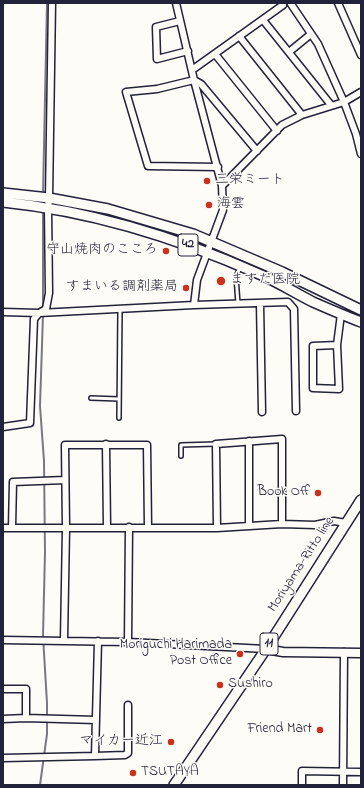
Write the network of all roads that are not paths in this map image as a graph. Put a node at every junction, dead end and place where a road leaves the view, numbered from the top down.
1 (52, 3) edge
2 (282, 3) edge
3 (338, 3) edge
4 (177, 4) edge
5 (291, 4) edge
6 (263, 20) junction
7 (180, 21) junction
8 (311, 34) junction
9 (239, 36) junction
10 (188, 51) junction
11 (289, 52) junction
12 (215, 54) junction
13 (361, 54) edge
14 (192, 70) junction
15 (194, 80) junction
16 (361, 92) edge
17 (344, 102) junction
18 (331, 105) junction
19 (302, 116) junction
20 (277, 130) junction
21 (257, 151) junction
22 (361, 154) edge
23 (218, 166) junction
24 (222, 186) junction
25 (3, 193) edge
26 (49, 198) junction
27 (3, 202) edge
28 (48, 208) junction
29 (212, 241) junction
30 (207, 252) junction
31 (240, 266) junction
32 (238, 304) junction
33 (260, 304) junction
34 (194, 305) junction
35 (120, 309) junction
36 (361, 310) edge
37 (3, 312) edge
38 (39, 313) junction
39 (341, 314) junction
40 (361, 322) edge
41 (337, 345) junction
42 (91, 398) dead end
43 (119, 399) junction
44 (296, 411) dead end
45 (262, 412) dead end
46 (119, 418) dead end
47 (3, 427) edge
48 (249, 441) junction
49 (106, 444) junction
50 (216, 444) junction
51 (181, 456) dead end
52 (65, 480) junction
53 (361, 500) edge
54 (346, 523) junction
55 (282, 524) junction
56 (249, 526) junction
57 (12, 527) junction
58 (129, 527) junction
59 (148, 527) junction
60 (3, 528) edge
61 (66, 528) junction
62 (107, 528) junction
63 (217, 528) junction
64 (3, 640) edge
65 (64, 640) junction
66 (98, 641) junction
67 (128, 642) junction
68 (266, 649) junction
69 (344, 652) junction
70 (361, 653) edge
71 (3, 689) edge
72 (128, 705) dead end
73 (26, 718) junction
74 (3, 719) edge
75 (96, 720) junction
76 (95, 756) junction
77 (3, 758) edge
78 (344, 772) junction
79 (361, 772) edge
80 (174, 785) edge
81 (302, 785) edge
82 (343, 785) edge

1 - 26 street
2 - 6 street
3 - 13 street
4 - 7 street
5 - 8 street
6 - 9 street
6 - 11 street
7 - 10 street
7 - 10 street
8 - 11 street
8 - 17 street
9 - 12 street
9 - 19 street
10 - 14 street
11 - 18 street
12 - 14 street
12 - 20 street
14 - 15 street
15 - 21 street
15 - 23 street
15 - 23 street
16 - 17 street
17 - 18 street
17 - 22 street
18 - 19 street
19 - 20 street
20 - 21 street
21 - 24 street
23 - 24 street
24 - 29 street
25 - 26 main road, 42
26 - 28 street
26 - 29 main road, 42
27 - 28 main road, 42
28 - 30 main road, 42
28 - 38 street
29 - 30 street
29 - 36 main road, 42
30 - 31 main road, 42
30 - 34 street
31 - 32 lane
31 - 39 main road, 42
32 - 33 street
32 - 34 street
33 - 44 street
33 - 45 street
34 - 35 street
35 - 38 street
35 - 43 lane
37 - 38 street
38 - 47 street
39 - 40 main road, 42
39 - 41 street
41 - 41 street
42 - 43 lane
43 - 46 lane
48 - 50 street
48 - 55 street
48 - 56 street
49 - 52 street
49 - 59 street
49 - 62 street
50 - 51 lane
50 - 63 street
52 - 57 street
52 - 61 street
53 - 54 main road, Moriyama-Ritto line / 11
54 - 55 street
54 - 68 main road, Moriyama-Ritto line / 11
55 - 56 street
56 - 63 street
57 - 60 street
57 - 61 street
58 - 59 street
58 - 62 street
58 - 67 street
59 - 63 street
61 - 62 street
61 - 65 street
64 - 65 street
65 - 66 street
66 - 67 street
66 - 75 street
67 - 68 street
68 - 69 street
68 - 80 main road, Moriyama-Ritto line / 11
69 - 70 street
69 - 78 street
71 - 73 street
72 - 76 street
73 - 74 street
73 - 75 street
75 - 76 street
76 - 77 street
78 - 79 street
78 - 81 street
78 - 82 street

